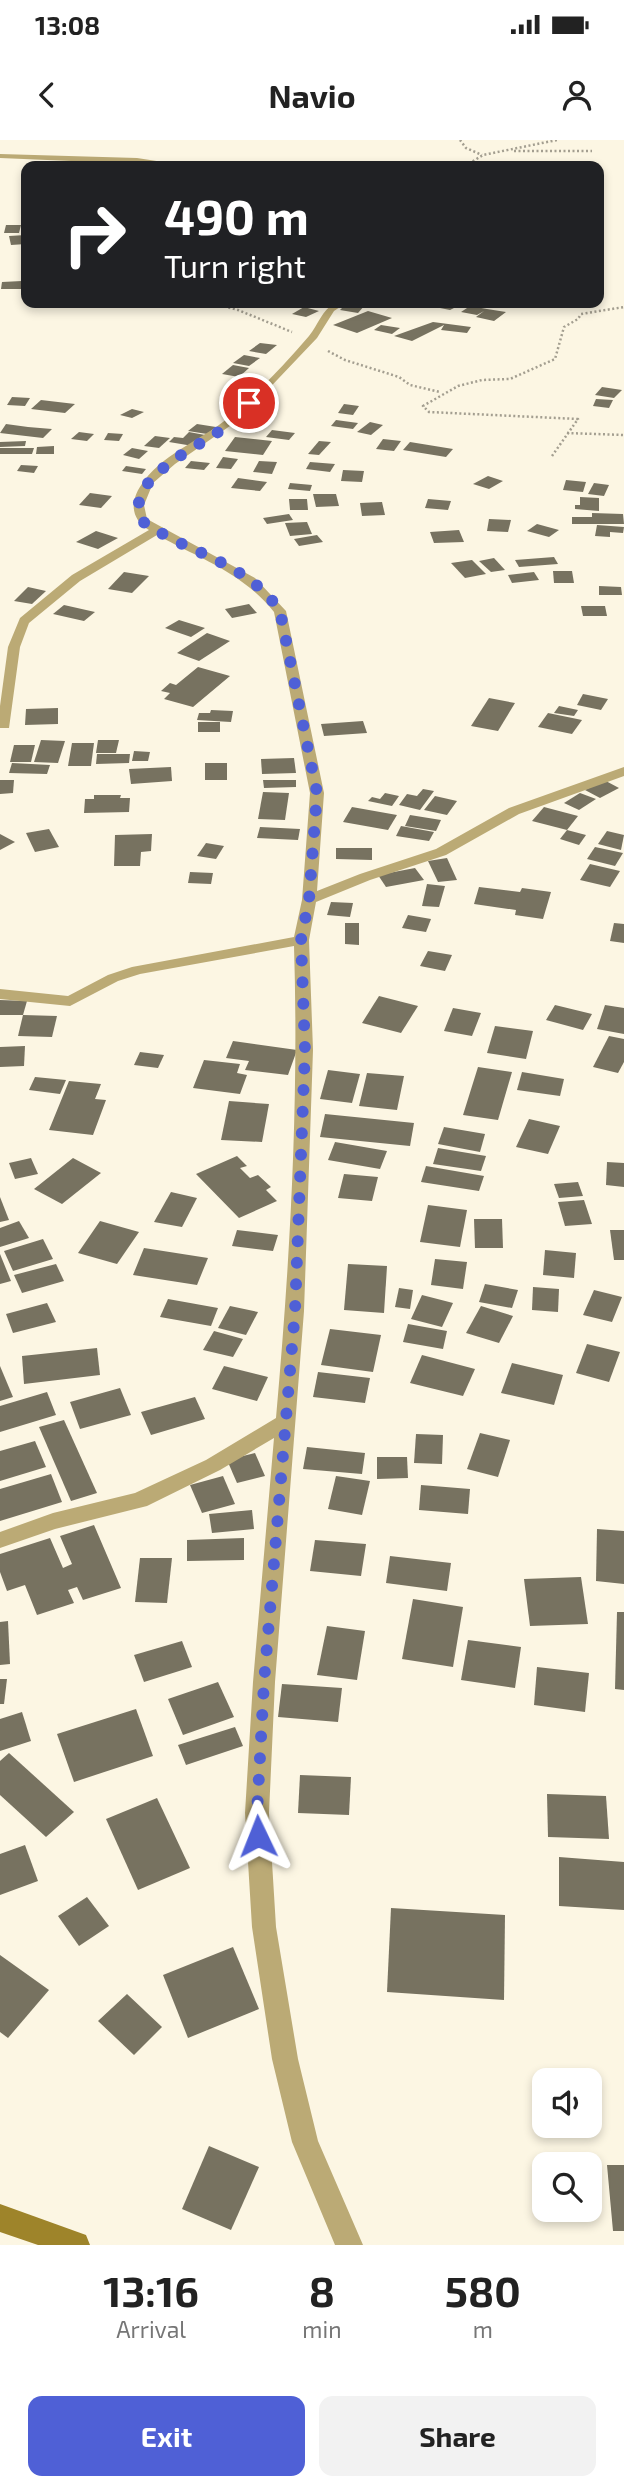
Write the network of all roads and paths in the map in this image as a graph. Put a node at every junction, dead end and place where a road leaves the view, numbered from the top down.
1 (460, 140) edge
2 (557, 140) edge
3 (510, 150) junction
4 (592, 151) dead end
5 (483, 155) junction
6 (0, 156) edge
7 (144, 161) edge
8 (473, 161) edge
9 (624, 307) edge
10 (333, 308) edge
11 (566, 433) junction
12 (624, 435) edge
13 (552, 456) dead end
14 (156, 531) junction
15 (4, 725) dead end
16 (624, 771) edge
17 (309, 900) junction
18 (301, 940) junction
19 (0, 994) edge
20 (284, 1423) junction
21 (0, 1540) edge
22 (0, 2218) edge
23 (76, 2245) edge
24 (349, 2245) edge

1 - 5 path
2 - 3 path
3 - 4 path
3 - 5 path
5 - 8 path
6 - 7 street
9 - 11 path
10 - 14 street
11 - 12 path
11 - 13 path
14 - 15 street
14 - 17 street
16 - 17 street
17 - 18 street
18 - 19 street
18 - 20 street
20 - 21 street
20 - 24 street
22 - 23 main road

